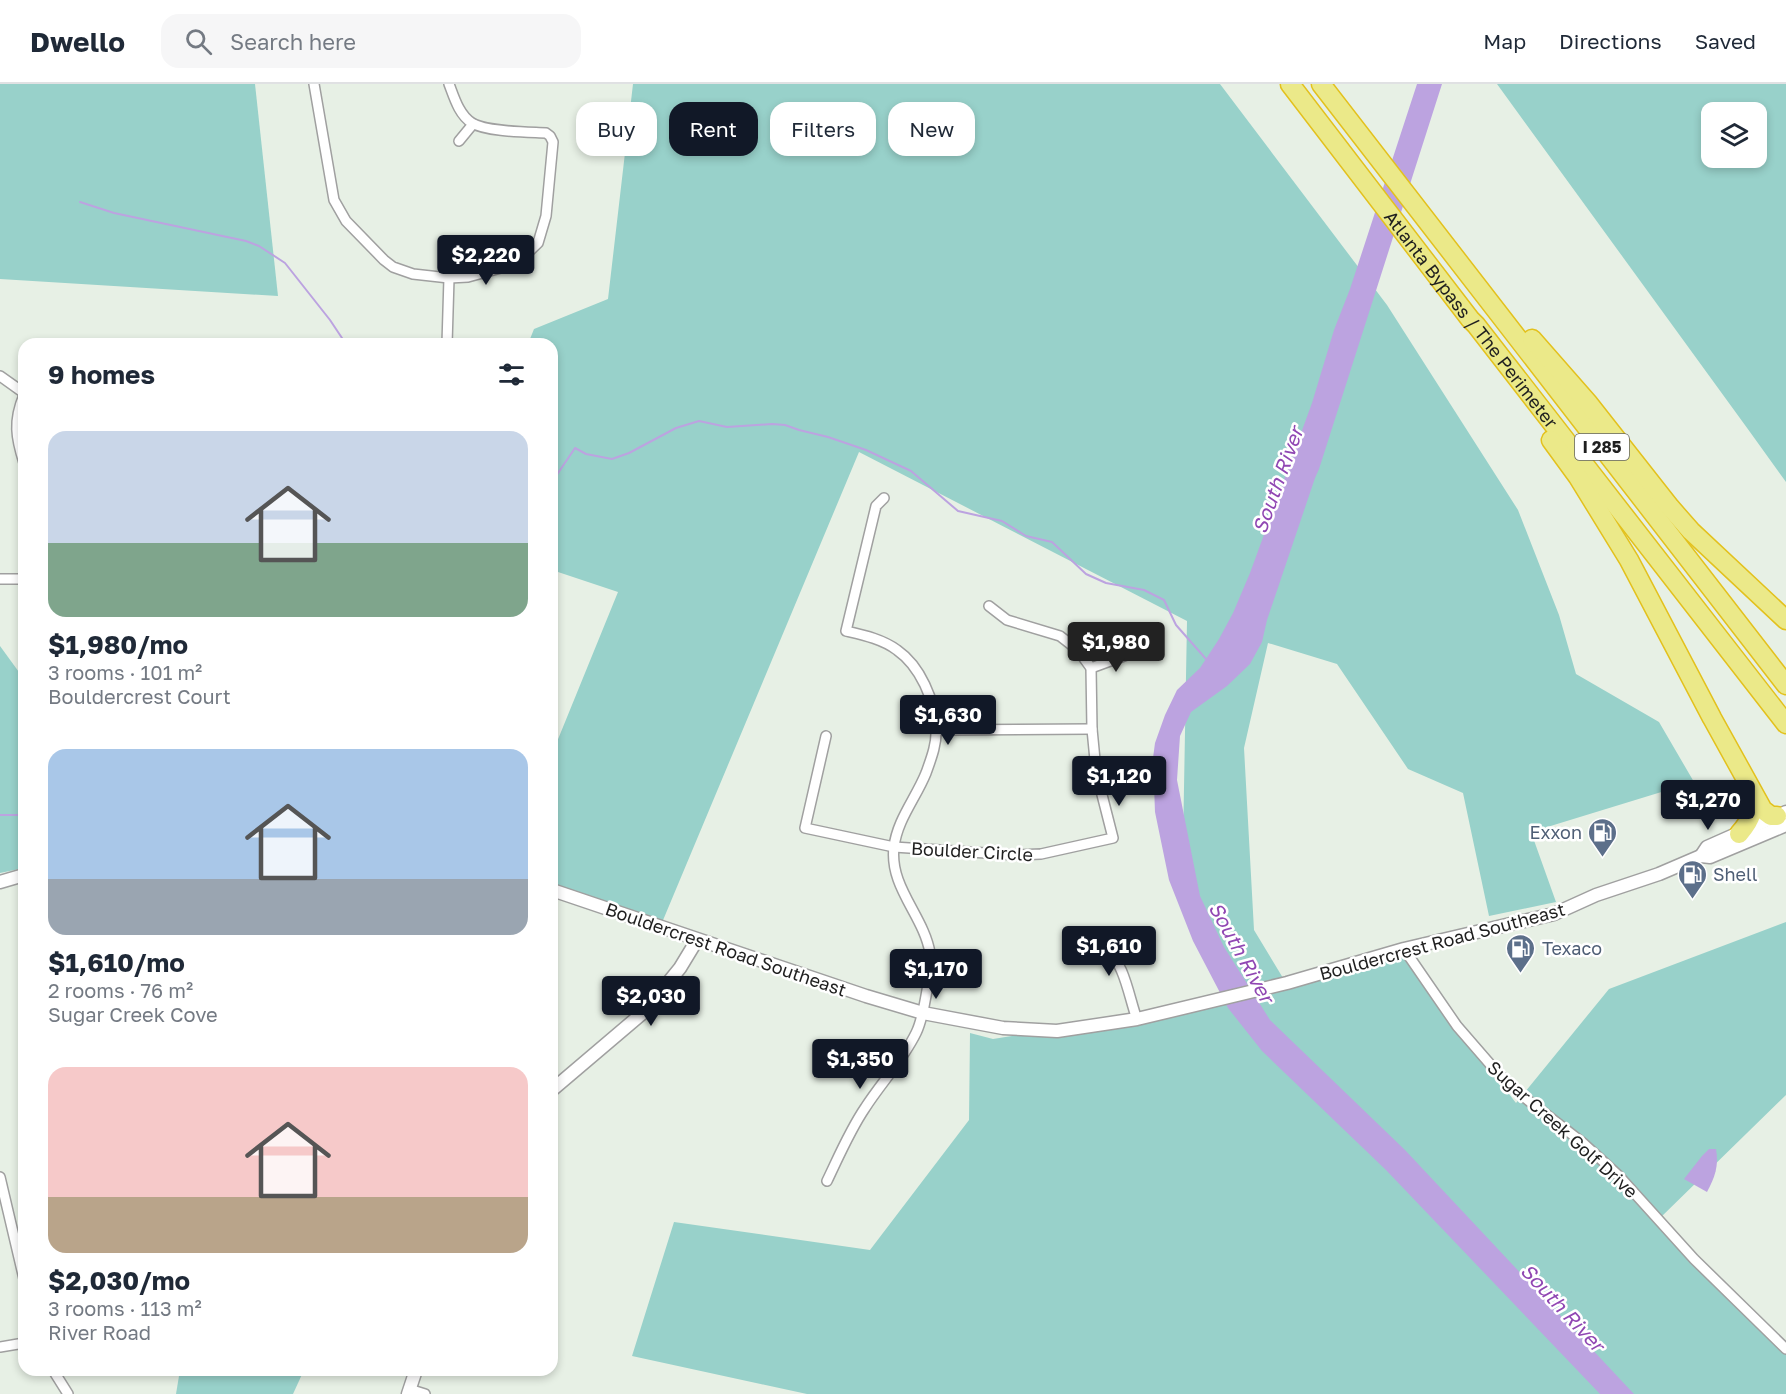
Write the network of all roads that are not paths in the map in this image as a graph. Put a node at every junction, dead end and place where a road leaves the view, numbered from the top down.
1 (314, 84) edge
2 (449, 84) edge
3 (1290, 84) edge
4 (1321, 84) edge
5 (473, 124) junction
6 (459, 141) dead end
7 (1418, 209) junction
8 (449, 278) junction
9 (1470, 319) junction
10 (447, 338) edge
11 (0, 376) edge
12 (18, 390) edge
13 (18, 418) edge
14 (18, 444) edge
15 (884, 498) dead end
16 (0, 579) edge
17 (18, 579) edge
18 (989, 606) dead end
19 (1786, 620) edge
20 (1132, 654) dead end
21 (1091, 668) junction
22 (1786, 685) edge
23 (1786, 724) edge
24 (1092, 729) junction
25 (936, 730) junction
26 (826, 736) dead end
27 (1750, 788) junction
28 (1784, 822) edge
29 (1739, 834) junction
30 (894, 847) junction
31 (1701, 856) junction
32 (18, 877) edge
33 (0, 882) edge
34 (558, 892) edge
35 (698, 940) junction
36 (1068, 944) dead end
37 (1404, 949) junction
38 (923, 1013) junction
39 (1137, 1019) junction
40 (558, 1085) edge
41 (0, 1177) edge
42 (827, 1181) dead end
43 (18, 1254) edge
44 (18, 1344) edge
45 (0, 1347) edge
46 (1786, 1349) edge
47 (57, 1376) edge
48 (414, 1376) edge
49 (409, 1392) edge
50 (68, 1394) edge
51 (425, 1394) edge

1 - 8 street
2 - 5 street
3 - 9 highway, Atlanta Bypass / The Perimeter / I 285
4 - 7 highway, Atlanta Bypass / The Perimeter / I 285
5 - 6 street
5 - 8 street
7 - 19 highway
7 - 22 highway, Atlanta Bypass / The Perimeter / I 285
8 - 10 street
9 - 23 highway, Atlanta Bypass / The Perimeter / I 285
9 - 27 highway
11 - 12 street
13 - 14 street
15 - 25 street
16 - 17 street
18 - 21 street
20 - 21 street
21 - 24 street, Boulder Circle
24 - 25 street
24 - 30 street, Boulder Circle
25 - 30 street
26 - 30 street
27 - 28 highway
27 - 29 highway
28 - 29 street, Bouldercrest Road Southeast
28 - 31 street, Bouldercrest Road Southeast
29 - 31 street, Bouldercrest Road Southeast
30 - 38 street
31 - 37 street, Bouldercrest Road Southeast
32 - 33 street
34 - 35 street, Bouldercrest Road Southeast
35 - 38 street, Bouldercrest Road Southeast
35 - 40 street
36 - 39 street
37 - 39 street, Bouldercrest Road Southeast
37 - 46 street, Sugar Creek Golf Drive
38 - 39 street, Bouldercrest Road Southeast
38 - 42 street
41 - 43 street
44 - 45 street
47 - 50 street
48 - 49 street
49 - 51 street

